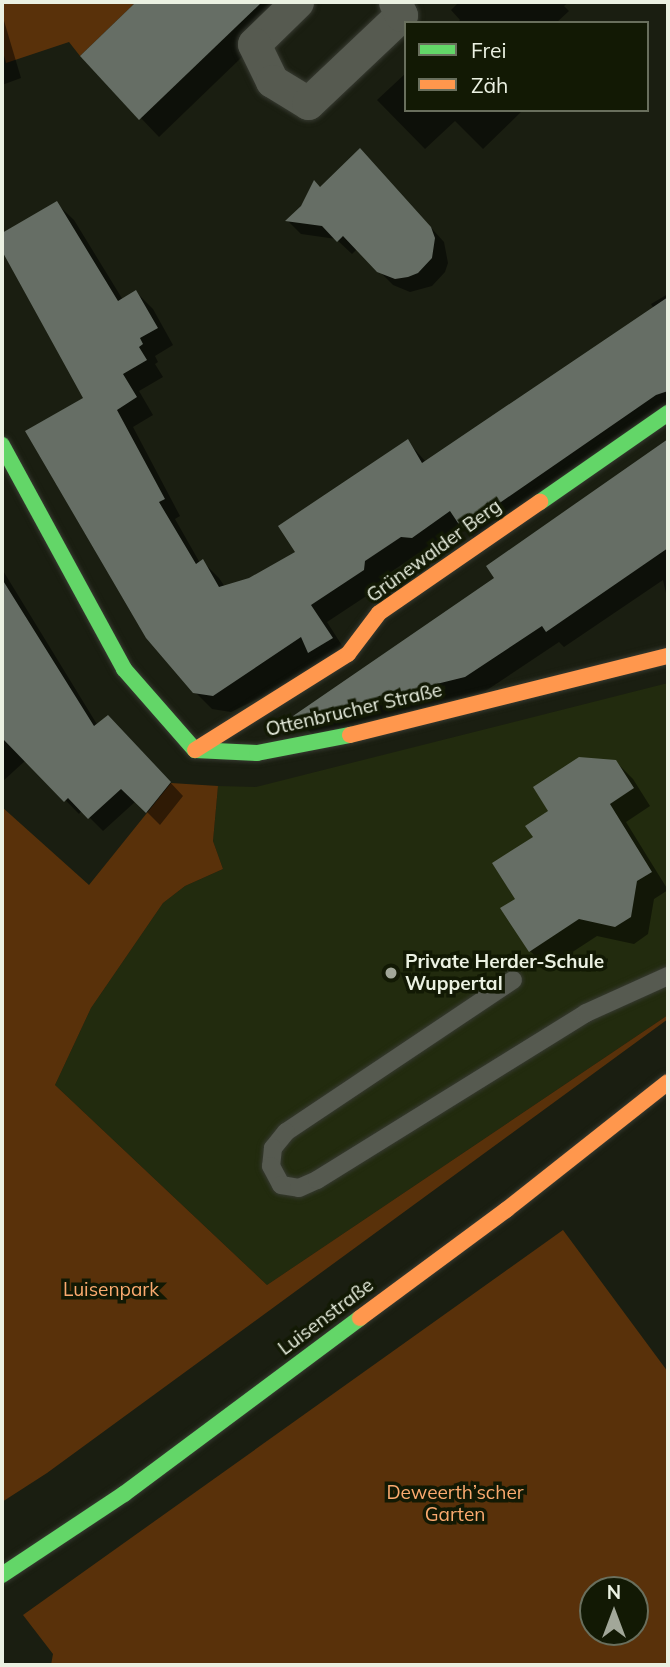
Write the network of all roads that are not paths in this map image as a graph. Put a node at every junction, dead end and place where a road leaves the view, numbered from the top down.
1 (297, 2) edge
2 (395, 2) edge
3 (668, 413) edge
4 (2, 445) edge
5 (668, 656) edge
6 (195, 750) junction
7 (668, 976) edge
8 (513, 980) dead end
9 (668, 1082) edge
10 (2, 1575) edge

1 - 2 street
3 - 6 street, Grünewalder Berg
4 - 6 street
5 - 6 street, Ottenbrucher Straße
7 - 8 lane
9 - 10 street, Luisenstraße

